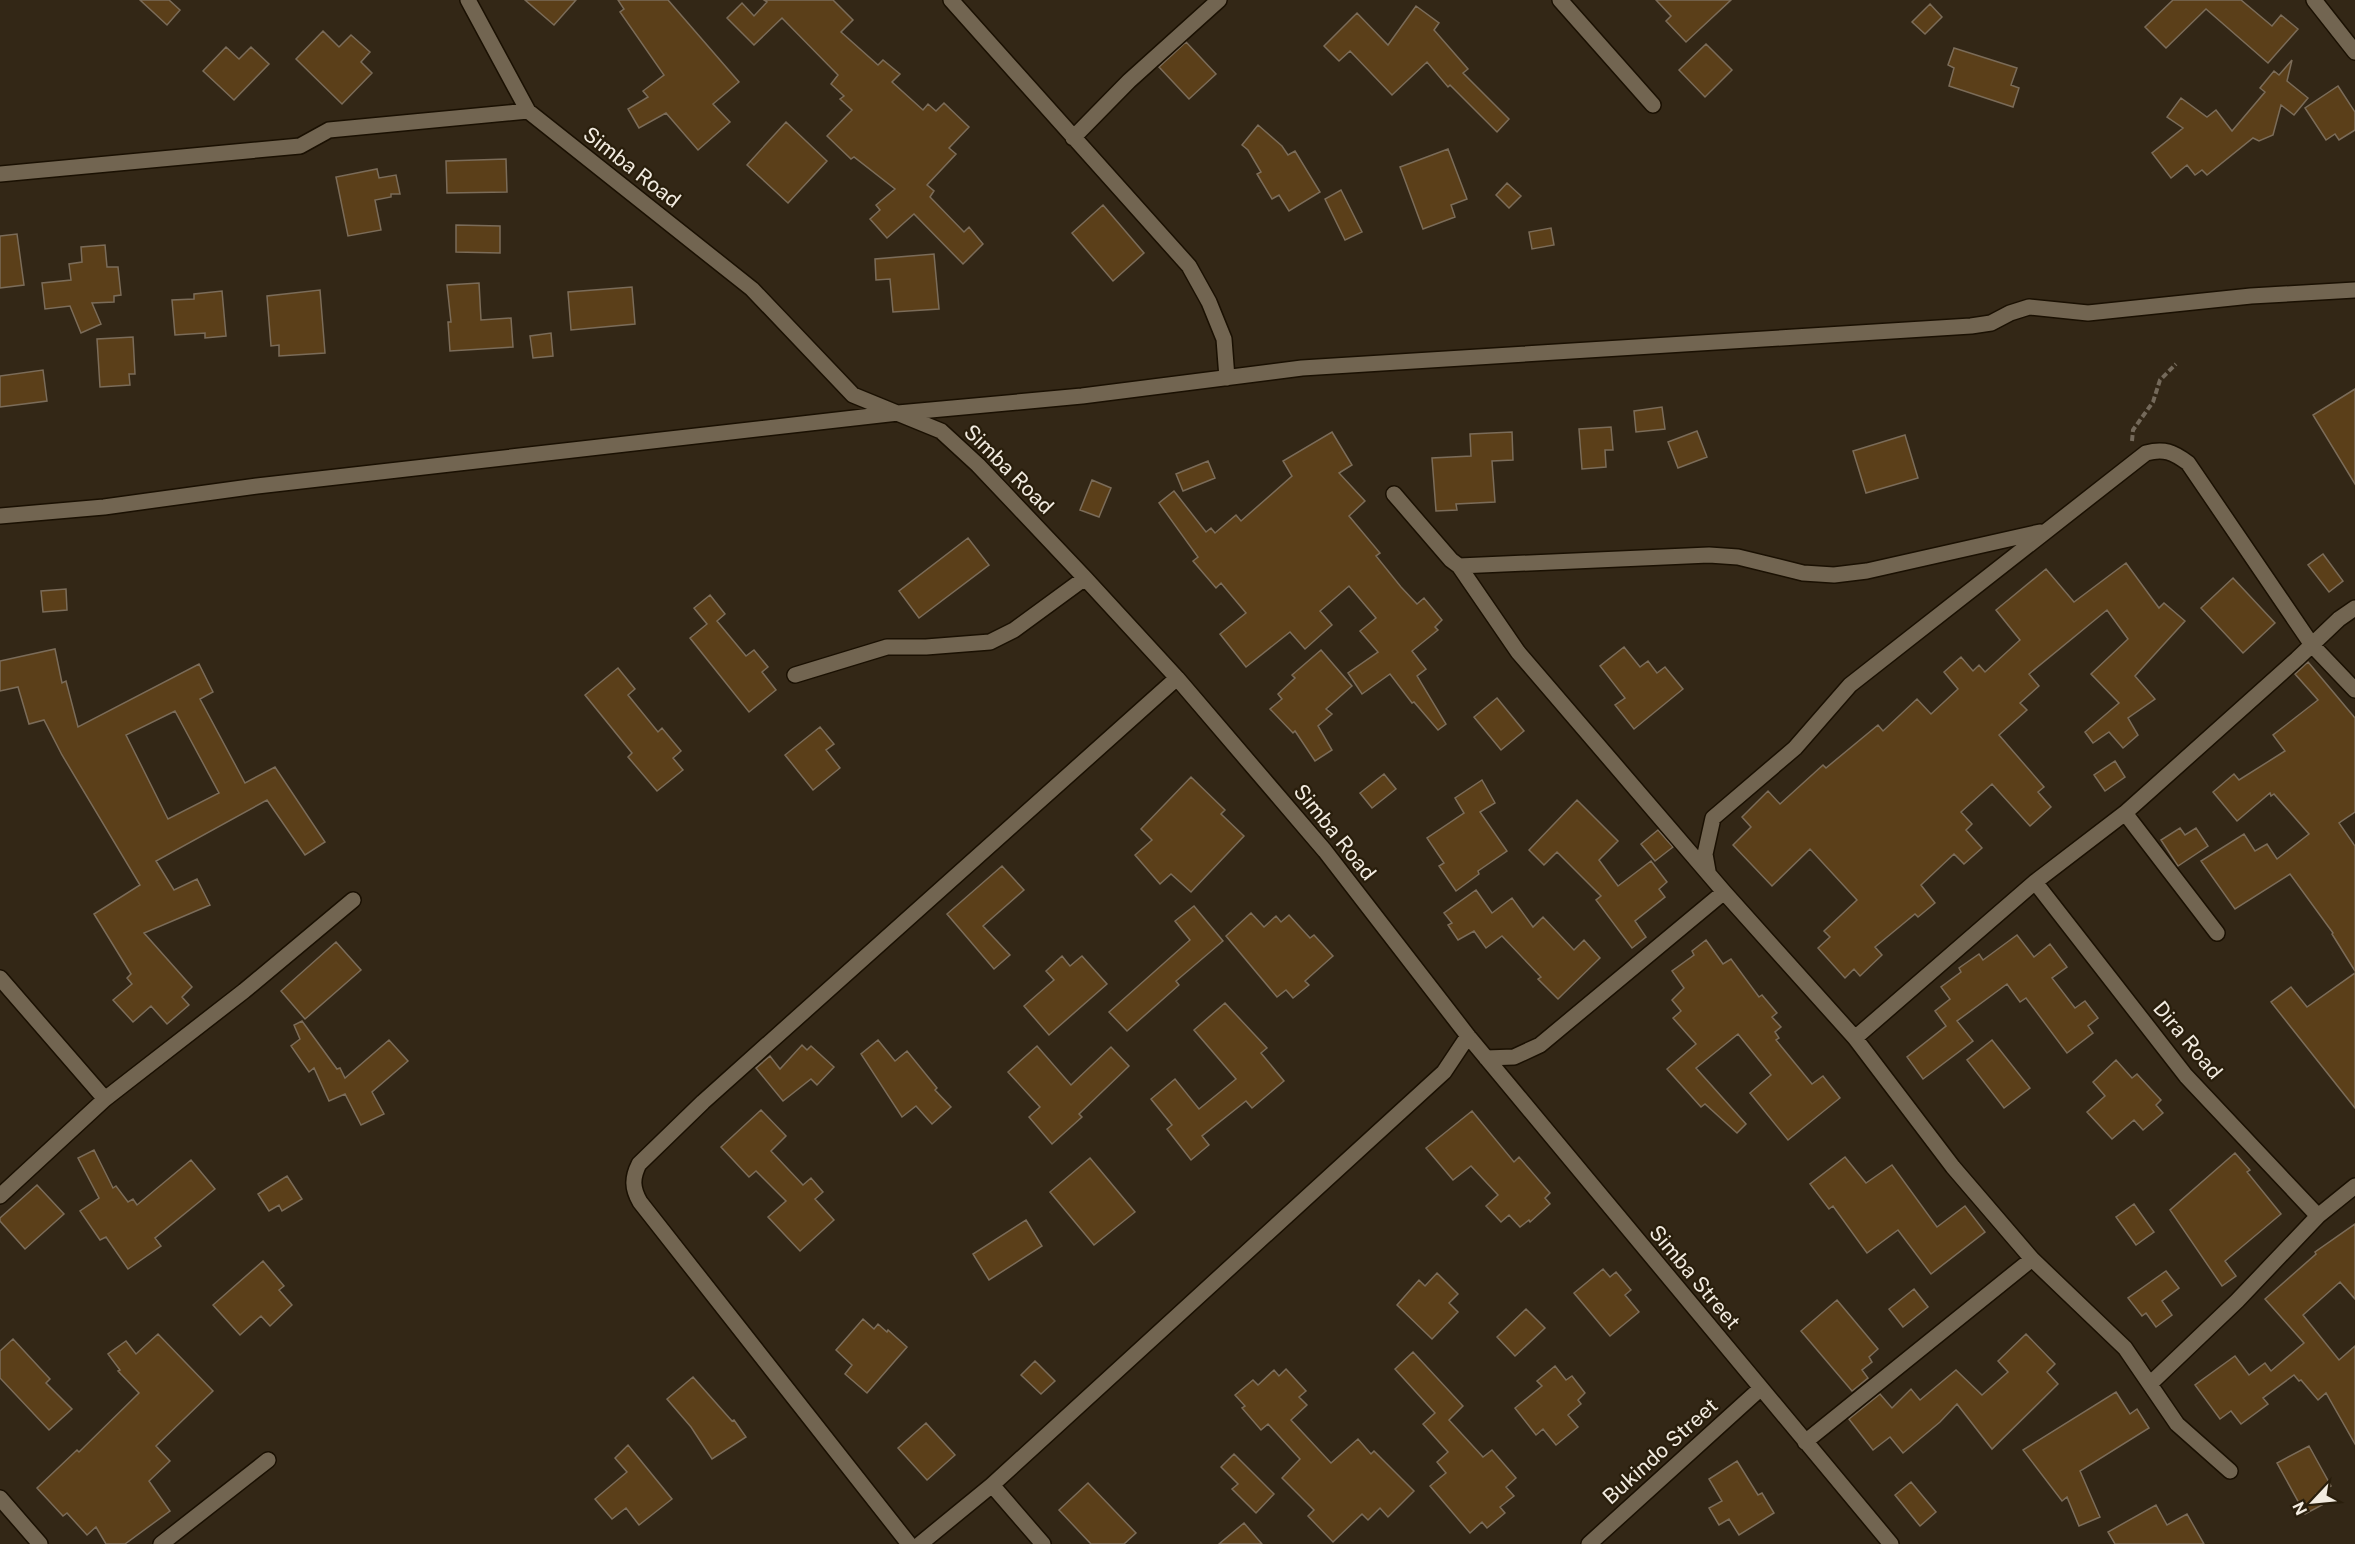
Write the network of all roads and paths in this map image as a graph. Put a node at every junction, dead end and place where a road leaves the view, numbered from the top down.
1 (468, 0) edge
2 (951, 0) edge
3 (1219, 0) edge
4 (1560, 0) edge
5 (2314, 0) edge
6 (2355, 52) edge
7 (1653, 105) dead end
8 (528, 111) junction
9 (1073, 138) junction
10 (0, 174) edge
11 (2355, 290) edge
12 (2176, 364) dead end
13 (1227, 378) junction
14 (898, 413) junction
15 (2135, 459) junction
16 (1394, 494) dead end
17 (0, 516) edge
18 (2045, 531) junction
19 (1459, 566) junction
20 (1085, 578) junction
21 (2355, 608) edge
22 (2312, 645) junction
23 (795, 675) dead end
24 (1177, 678) junction
25 (2355, 690) edge
26 (2125, 813) junction
27 (1708, 872) junction
28 (2035, 882) junction
29 (1724, 892) junction
30 (353, 900) dead end
31 (2217, 933) dead end
32 (0, 978) edge
33 (1468, 1036) junction
34 (1855, 1038) junction
35 (1486, 1058) junction
36 (105, 1099) junction
37 (2355, 1186) edge
38 (0, 1196) edge
39 (2318, 1216) junction
40 (2032, 1259) junction
41 (2151, 1383) junction
42 (1760, 1389) junction
43 (1805, 1442) junction
44 (268, 1461) dead end
45 (2230, 1471) dead end
46 (992, 1485) junction
47 (0, 1498) edge
48 (40, 1544) edge
49 (161, 1544) edge
50 (909, 1544) edge
51 (920, 1544) edge
52 (1043, 1544) edge
53 (1589, 1544) edge
54 (1891, 1544) edge

1 - 8 street, Simba Road
2 - 9 street
3 - 9 street
4 - 7 street
5 - 6 street
8 - 10 street
8 - 14 street, Simba Road
9 - 13 street
11 - 13 street
12 - 15 path
13 - 14 street
14 - 17 street
14 - 20 street, Simba Road
15 - 18 street
15 - 22 street
16 - 19 street
18 - 19 street
18 - 27 street
19 - 27 street
20 - 23 street
20 - 24 street, Simba Road
21 - 22 street
22 - 25 street
22 - 26 street
24 - 33 street, Simba Road
24 - 50 street
26 - 28 street
26 - 31 street
27 - 29 street
28 - 34 street
28 - 39 street, Dira Road
29 - 34 street
29 - 35 street
30 - 36 street
32 - 36 street
33 - 35 street, Simba Street
33 - 46 street
34 - 40 street
35 - 42 street, Simba Street
36 - 38 street
37 - 39 street
39 - 41 street
40 - 41 street
40 - 43 street
41 - 45 street
42 - 43 street, Simba Street
42 - 53 street, Bukindo Street
43 - 54 street, Simba Street
44 - 49 street
46 - 51 street
46 - 52 street
47 - 48 street

